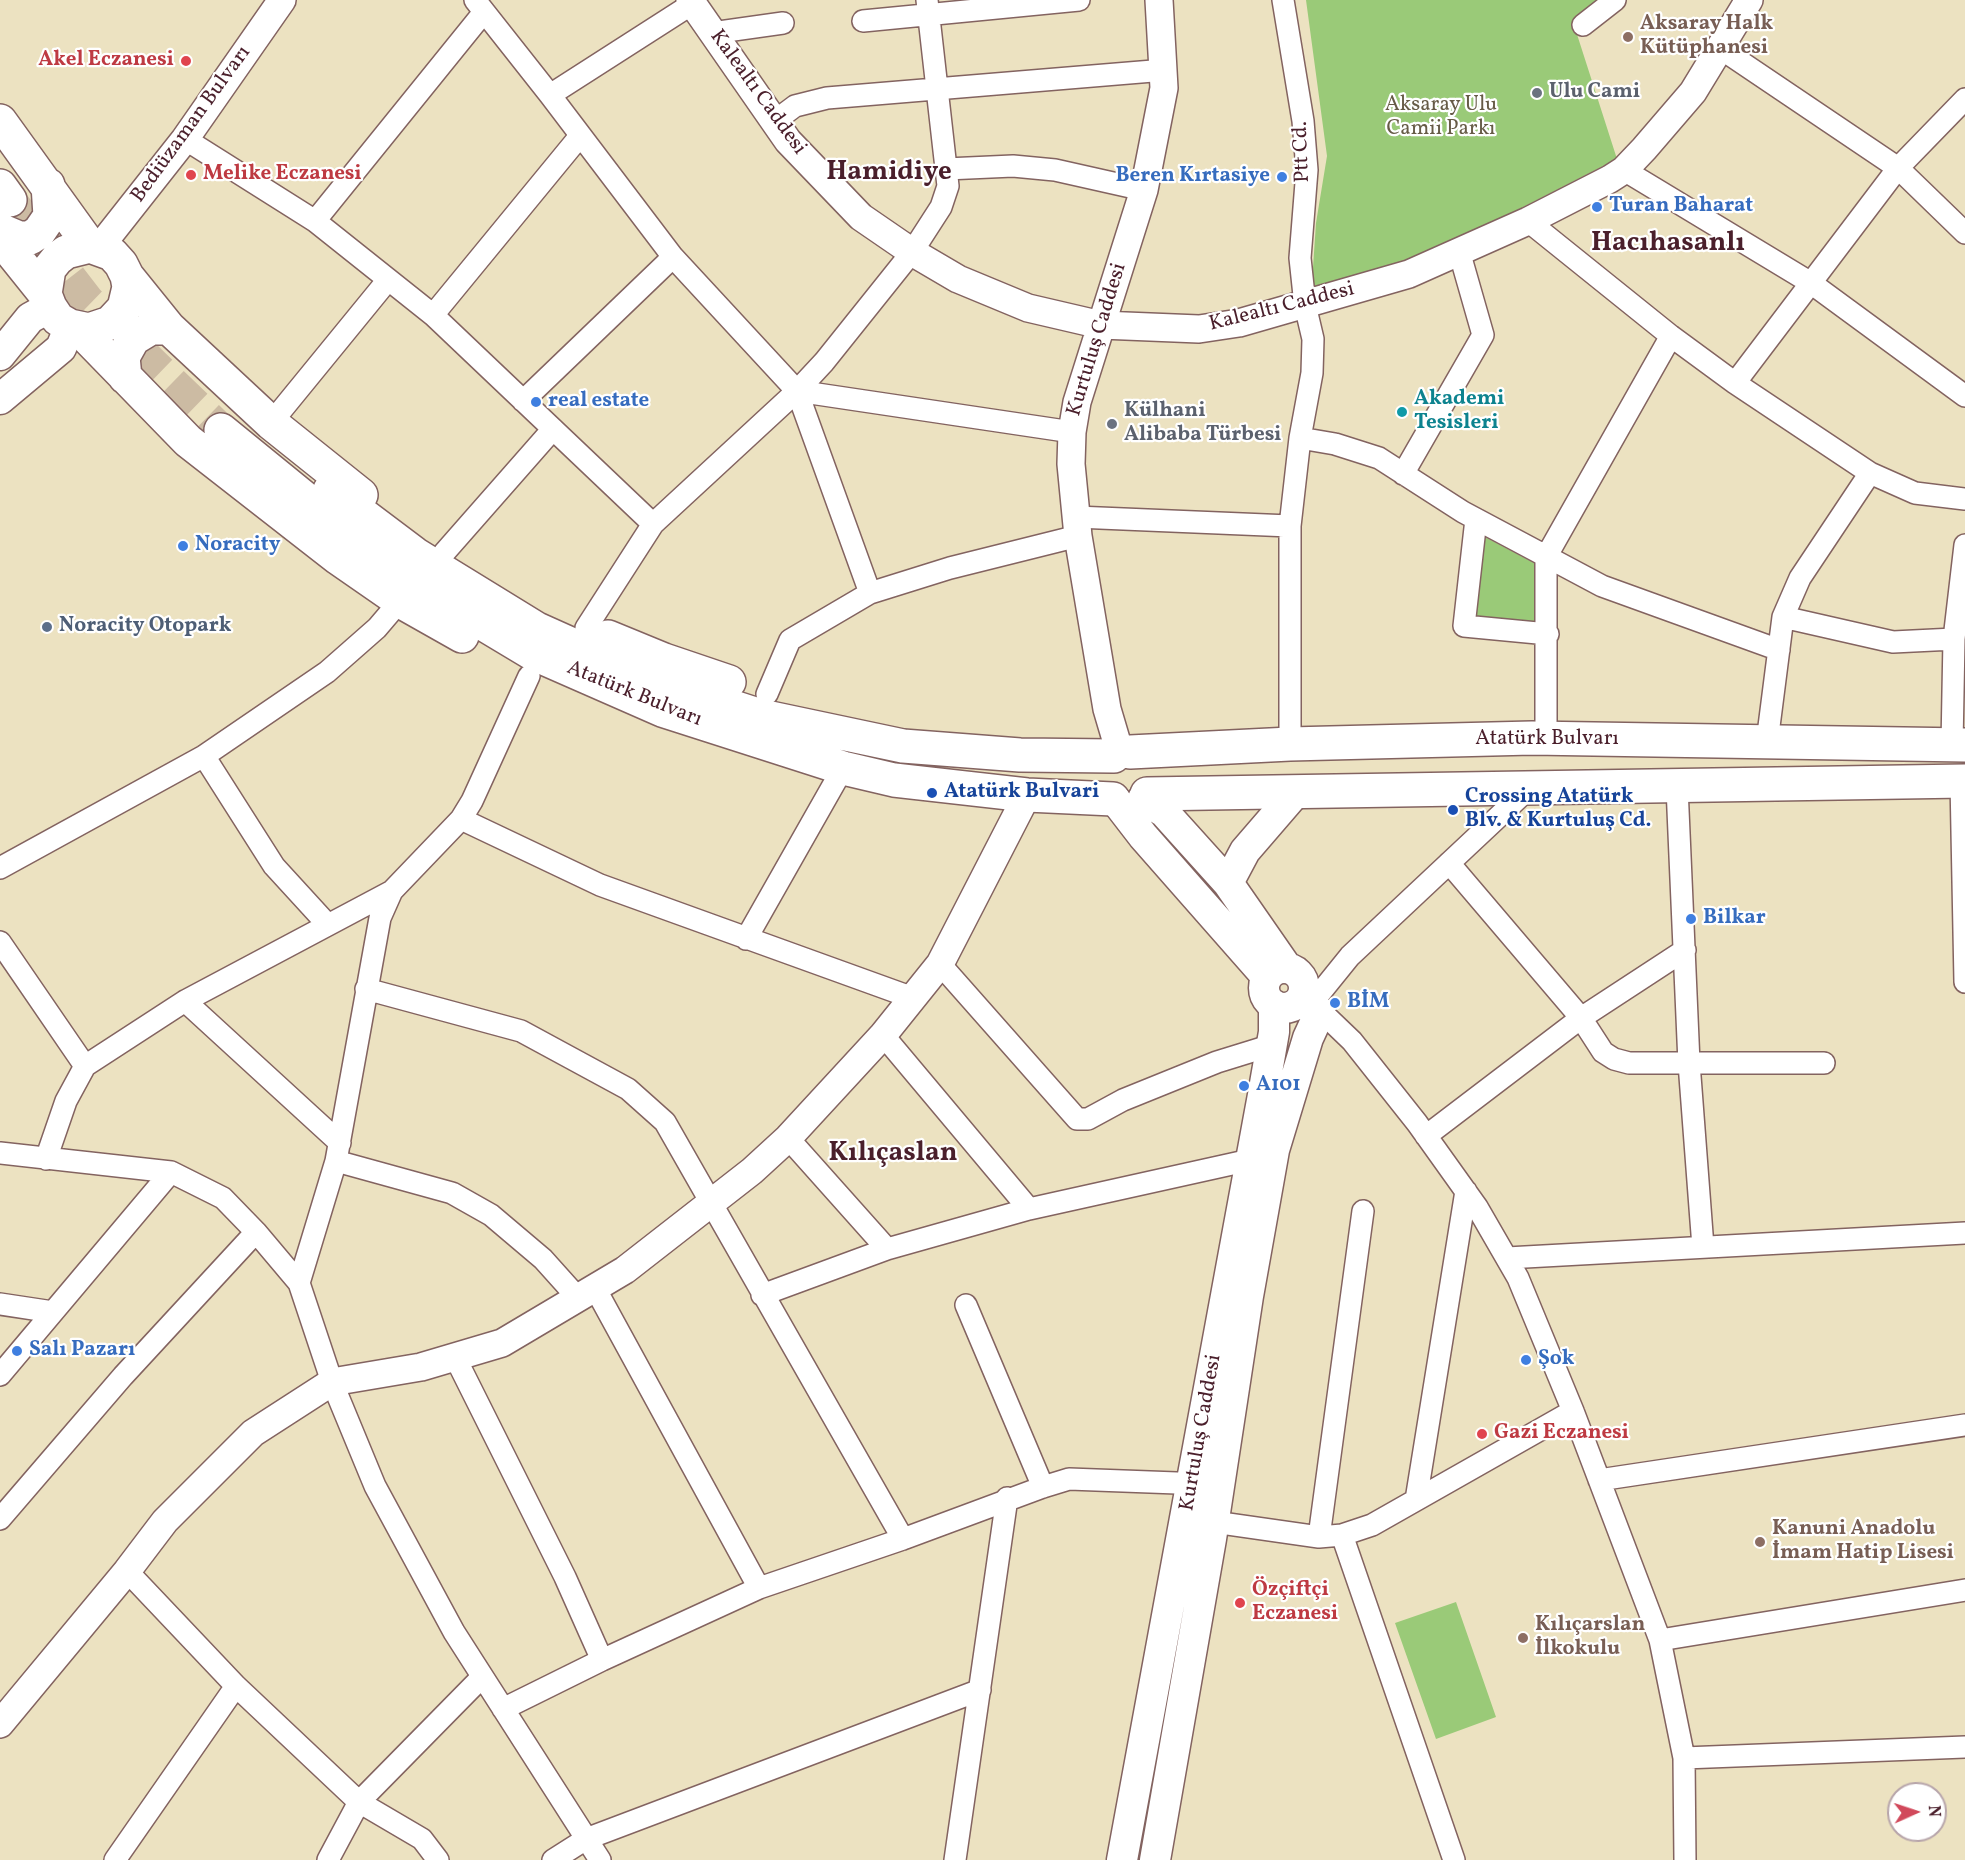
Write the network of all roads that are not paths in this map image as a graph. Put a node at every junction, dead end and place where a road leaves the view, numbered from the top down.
1 (282, 0) edge
2 (1079, 0) edge
3 (1158, 0) edge
4 (1283, 0) edge
5 (1616, 0) edge
6 (1749, 0) edge
7 (691, 2) edge
8 (479, 6) edge
9 (928, 8) edge
10 (863, 21) dead end
11 (783, 23) dead end
12 (1583, 26) dead end
13 (712, 33) junction
14 (1720, 48) junction
15 (1165, 70) junction
16 (936, 88) junction
17 (550, 95) junction
18 (1965, 99) edge
19 (0, 121) edge
20 (775, 122) junction
21 (580, 136) junction
22 (186, 139) junction
23 (0, 154) edge
24 (1898, 168) junction
25 (946, 169) junction
26 (1624, 170) junction
27 (21, 190) edge
28 (1144, 190) junction
29 (315, 220) junction
30 (1528, 221) junction
31 (0, 230) edge
32 (1965, 233) edge
33 (0, 238) edge
34 (95, 247) junction
35 (1460, 251) junction
36 (912, 252) junction
37 (673, 257) junction
38 (127, 276) junction
39 (387, 281) junction
40 (1811, 283) junction
41 (1305, 305) junction
42 (61, 314) junction
43 (433, 315) junction
44 (1101, 325) junction
45 (169, 328) junction
46 (1671, 336) junction
47 (0, 355) edge
48 (125, 377) junction
49 (1735, 383) junction
50 (797, 391) junction
51 (1965, 396) edge
52 (0, 399) edge
53 (523, 401) junction
54 (271, 423) junction
55 (553, 429) junction
56 (1072, 432) junction
57 (1300, 438) junction
58 (1870, 473) junction
59 (1403, 474) junction
60 (1965, 499) edge
61 (1476, 519) junction
62 (652, 524) junction
63 (1290, 526) junction
64 (1077, 527) junction
65 (1965, 545) edge
66 (444, 553) junction
67 (1546, 557) junction
68 (870, 593) junction
69 (400, 601) junction
70 (1783, 617) junction
71 (586, 628) junction
72 (1548, 634) junction
73 (1954, 639) junction
74 (1779, 650) junction
75 (530, 676) junction
76 (767, 694) junction
77 (829, 732) junction
78 (1546, 738) junction
79 (1767, 742) junction
80 (1290, 744) junction
81 (1959, 745) edge
82 (1121, 754) junction
83 (204, 756) junction
84 (843, 768) junction
85 (1963, 781) edge
86 (1677, 787) junction
87 (1528, 789) junction
88 (1295, 793) junction
89 (1027, 795) junction
90 (1130, 798) junction
91 (461, 819) junction
92 (1449, 863) junction
93 (0, 868) edge
94 (1228, 883) junction
95 (392, 891) junction
96 (328, 925) junction
97 (1965, 932) edge
98 (746, 939) junction
99 (0, 942) edge
100 (1685, 950) junction
101 (940, 964) junction
102 (1277, 972) junction
103 (1965, 982) edge
104 (366, 989) junction
105 (913, 998) junction
106 (185, 1001) junction
107 (1311, 1003) junction
108 (1274, 1005) junction
109 (1581, 1018) junction
110 (883, 1035) junction
111 (1272, 1045) junction
112 (1689, 1063) junction
113 (1824, 1063) dead end
114 (85, 1066) junction
115 (1426, 1136) junction
116 (788, 1138) junction
117 (338, 1152) junction
118 (0, 1153) edge
119 (46, 1159) junction
120 (1250, 1160) junction
121 (171, 1172) junction
122 (1466, 1191) junction
123 (710, 1204) junction
124 (1029, 1209) junction
125 (1363, 1211) dead end
126 (256, 1232) junction
127 (1965, 1233) edge
128 (1703, 1247) junction
129 (887, 1249) junction
130 (1507, 1258) junction
131 (299, 1283) junction
132 (587, 1293) junction
133 (762, 1295) junction
134 (0, 1304) edge
135 (966, 1305) dead end
136 (53, 1312) junction
137 (455, 1357) junction
138 (0, 1375) edge
139 (332, 1382) junction
140 (1574, 1411) junction
141 (1965, 1425) edge
142 (1599, 1480) junction
143 (1207, 1484) junction
144 (1043, 1487) junction
145 (1007, 1498) junction
146 (1416, 1500) junction
147 (0, 1519) edge
148 (1214, 1522) junction
149 (1342, 1535) junction
150 (1319, 1537) junction
151 (903, 1539) junction
152 (127, 1571) junction
153 (759, 1588) junction
154 (1965, 1590) edge
155 (1660, 1640) junction
156 (602, 1660) junction
157 (482, 1677) junction
158 (236, 1686) junction
159 (980, 1690) junction
160 (503, 1709) junction
161 (0, 1724) edge
162 (1965, 1747) edge
163 (1684, 1758) junction
164 (359, 1802) junction
165 (586, 1839) junction
166 (115, 1860) edge
167 (328, 1860) edge
168 (438, 1860) edge
169 (553, 1860) edge
170 (600, 1860) edge
171 (955, 1860) edge
172 (1122, 1860) edge
173 (1155, 1860) edge
174 (1454, 1860) edge
175 (1685, 1860) edge

1 - 22 street, Bediüzaman Bulvarı
2 - 9 street
3 - 15 street, Kurtuluş Caddesi
4 - 41 street, Ptt Cd.
5 - 12 street
6 - 14 street, Kalealtı Caddesi
7 - 13 street, Kalealtı Caddesi
7 - 17 street
8 - 17 street
8 - 29 street
9 - 10 street
9 - 16 street
11 - 13 street
13 - 20 street, Kalealtı Caddesi
14 - 24 street
14 - 26 street, Kalealtı Caddesi
15 - 16 street
15 - 28 street, Kurtuluş Caddesi
16 - 20 street
16 - 25 street
17 - 21 street
18 - 24 street
19 - 27 main road
20 - 36 street, Kalealtı Caddesi
21 - 37 street
21 - 43 street
22 - 29 street
22 - 34 street, Bediüzaman Bulvarı
23 - 27 main road
24 - 32 street
24 - 40 street
25 - 28 street
25 - 36 street
26 - 30 street, Kalealtı Caddesi
26 - 40 street
27 - 31 main road
27 - 34 main road
28 - 44 street, Kurtuluş Caddesi
29 - 39 street
30 - 35 street, Kalealtı Caddesi
30 - 46 street
33 - 42 main road
34 - 38 main road
34 - 42 main road
35 - 41 street, Kalealtı Caddesi
35 - 59 street
36 - 44 street, Kalealtı Caddesi
36 - 50 street
37 - 50 street
37 - 53 street
38 - 42 main road
38 - 45 main road
39 - 43 street
39 - 54 street
40 - 49 street
40 - 51 street
41 - 44 street, Kalealtı Caddesi
41 - 57 street, Ptt Cd.
42 - 47 main road
42 - 48 main road
42 - 52 main road
43 - 53 street
44 - 56 street, Kurtuluş Caddesi
45 - 48 main road
45 - 54 main road
46 - 49 street
46 - 67 street
48 - 69 main road
49 - 58 street
50 - 56 street
50 - 62 street
50 - 68 street
53 - 55 street
54 - 66 main road
55 - 62 street
55 - 66 street
56 - 64 street, Kurtuluş Caddesi
57 - 59 street
57 - 63 street, Ptt Cd.
58 - 60 street
58 - 70 street
59 - 61 street
61 - 67 street
61 - 72 street
62 - 71 street
63 - 64 street
63 - 80 street, Ptt Cd.
64 - 68 street
64 - 82 street, Kurtuluş Caddesi
65 - 73 street
66 - 71 main road
67 - 72 street
67 - 74 street
68 - 76 street
69 - 75 main road
69 - 83 street
70 - 73 street
70 - 74 street
71 - 76 main road
72 - 78 street
73 - 81 street
74 - 79 street
75 - 84 main road
75 - 91 street
76 - 77 main road
77 - 82 main road, Atatürk Bulvarı
77 - 84 main road, Atatürk Bulvarı
78 - 79 main road, Atatürk Bulvarı
78 - 80 main road, Atatürk Bulvarı
79 - 81 main road, Atatürk Bulvarı
80 - 82 main road, Atatürk Bulvarı
82 - 90 main road
82 - 90 main road
83 - 93 street
83 - 96 street
84 - 89 main road, Atatürk Bulvarı
84 - 98 street
85 - 86 main road, Atatürk Bulvarı
85 - 97 street
86 - 87 main road, Atatürk Bulvarı
86 - 100 street
87 - 88 main road, Atatürk Bulvarı
87 - 92 street
88 - 90 main road, Atatürk Bulvarı
88 - 94 main road
89 - 90 main road, Atatürk Bulvarı
89 - 101 street
90 - 94 main road
90 - 102 main road
91 - 95 street
91 - 98 street
92 - 107 street
92 - 109 street
94 - 102 main road
95 - 96 street
95 - 104 street
96 - 106 street
97 - 103 street
98 - 105 street
99 - 114 street
100 - 109 street
100 - 112 street
101 - 105 street
101 - 111 street
102 - 107 main road
102 - 108 main road
104 - 117 street
104 - 123 street
105 - 110 street
106 - 114 street
106 - 117 street
107 - 108 main road
107 - 115 street
107 - 143 main road
108 - 111 main road, Kurtuluş Caddesi
109 - 112 street
109 - 115 street
110 - 116 street
110 - 124 street
111 - 120 main road, Kurtuluş Caddesi
112 - 113 street
112 - 128 street
114 - 119 street
115 - 122 street
116 - 123 street
116 - 129 street
117 - 131 street
117 - 132 street
118 - 119 street
119 - 121 street
120 - 124 street
120 - 143 main road, Kurtuluş Caddesi
121 - 126 street
121 - 136 street
122 - 130 street
122 - 146 street
123 - 132 street
123 - 133 street
124 - 129 street
125 - 150 street
126 - 131 street
126 - 147 street
127 - 128 street
128 - 130 street
129 - 133 street
130 - 140 street
131 - 139 street
132 - 137 street
132 - 153 street
133 - 151 street
134 - 136 street
135 - 144 street
136 - 138 street
137 - 139 street
137 - 156 street
139 - 152 street
139 - 157 street
140 - 142 street
140 - 146 street
141 - 142 street
142 - 155 street
143 - 144 street
143 - 148 main road
143 - 172 main road, Kurtuluş Caddesi
144 - 145 street
145 - 151 street
145 - 159 street
146 - 149 street
148 - 150 street
148 - 173 main road
149 - 150 street
149 - 174 street
151 - 153 street
152 - 158 street
152 - 161 street
153 - 156 street
154 - 155 street
155 - 163 street
156 - 160 street
157 - 160 street
157 - 164 street
158 - 164 street
158 - 166 street
159 - 165 street
159 - 171 street
160 - 165 street
162 - 163 street
163 - 175 street
164 - 167 street
164 - 168 street
165 - 169 street
165 - 170 street

